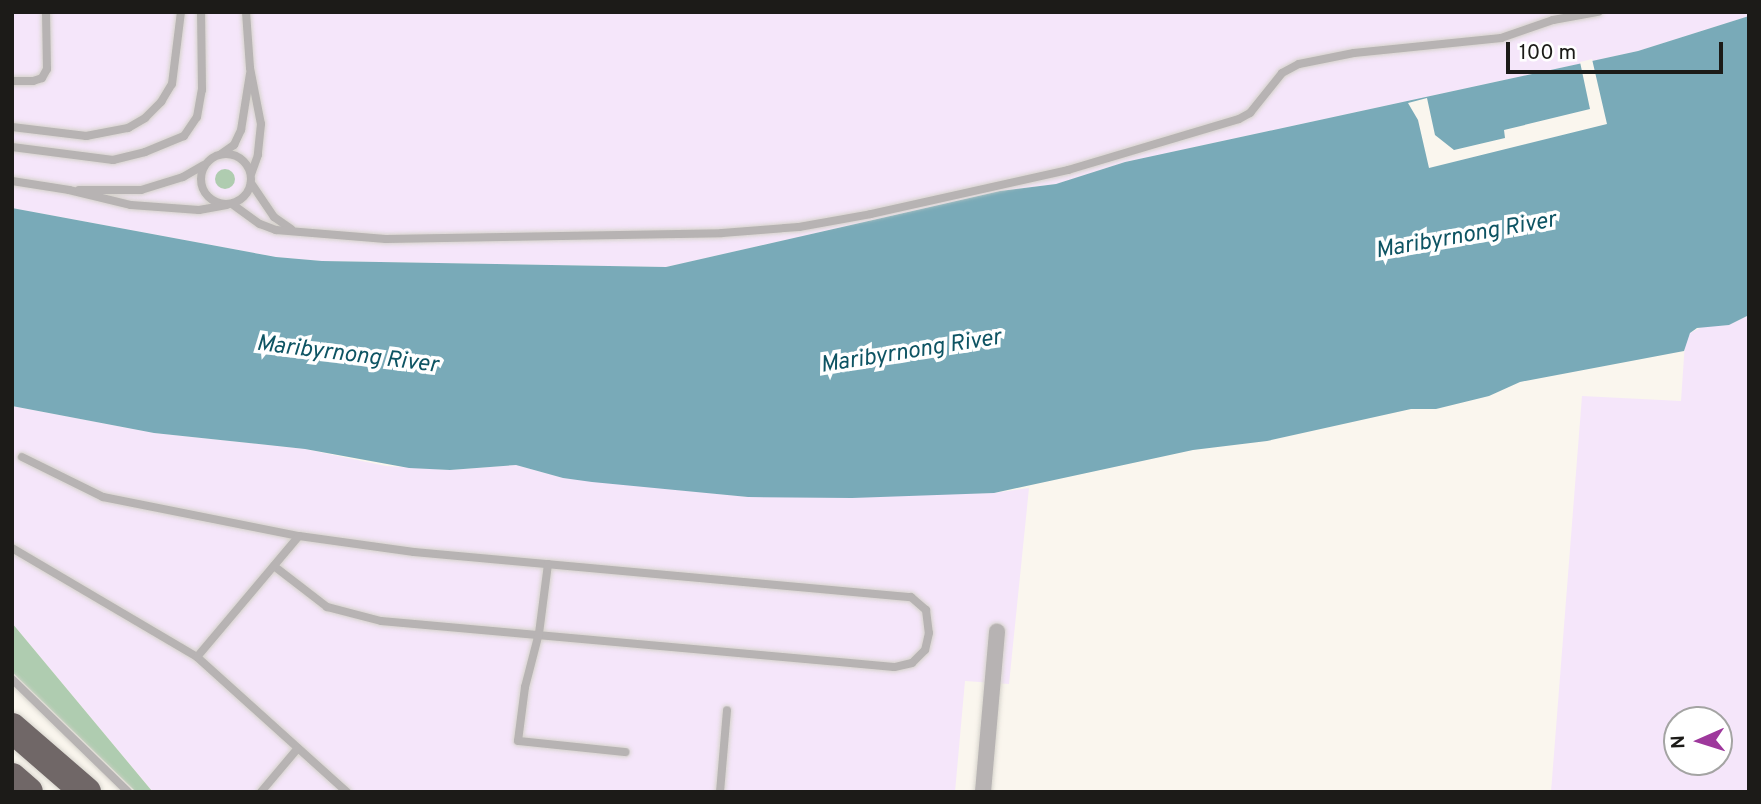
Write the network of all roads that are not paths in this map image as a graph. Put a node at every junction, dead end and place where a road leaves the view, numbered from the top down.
1 (46, 12) edge
2 (181, 12) edge
3 (201, 12) edge
4 (246, 12) edge
5 (1598, 12) edge
6 (250, 68) junction
7 (12, 81) edge
8 (12, 127) edge
9 (12, 147) edge
10 (219, 155) junction
11 (206, 164) junction
12 (251, 179) junction
13 (15, 180) edge
14 (69, 190) junction
15 (229, 204) junction
16 (294, 231) junction
17 (22, 457) dead end
18 (299, 536) junction
19 (12, 548) edge
20 (548, 564) junction
21 (274, 566) junction
22 (997, 632) dead end
23 (539, 633) junction
24 (197, 657) junction
25 (12, 678) edge
26 (727, 710) dead end
27 (13, 728) edge
28 (298, 748) junction
29 (625, 752) dead end
30 (12, 778) edge
31 (28, 792) edge
32 (86, 792) edge
33 (128, 792) edge
34 (261, 792) edge
35 (347, 792) edge
36 (720, 792) edge
37 (983, 792) edge

1 - 7 lane
2 - 8 lane
3 - 9 lane
4 - 6 lane
5 - 16 lane
6 - 10 lane
6 - 12 lane
10 - 11 lane
10 - 12 lane
11 - 14 lane
11 - 15 lane
12 - 15 lane
12 - 16 lane
13 - 14 lane
14 - 15 lane
15 - 16 lane
17 - 18 lane
18 - 20 lane
18 - 21 lane
19 - 24 lane
20 - 23 lane
20 - 23 lane
21 - 23 lane
21 - 24 lane
22 - 37 street
23 - 29 lane
24 - 28 lane
25 - 33 lane
26 - 36 lane
27 - 32 highway
28 - 34 lane
28 - 35 lane
30 - 31 highway

